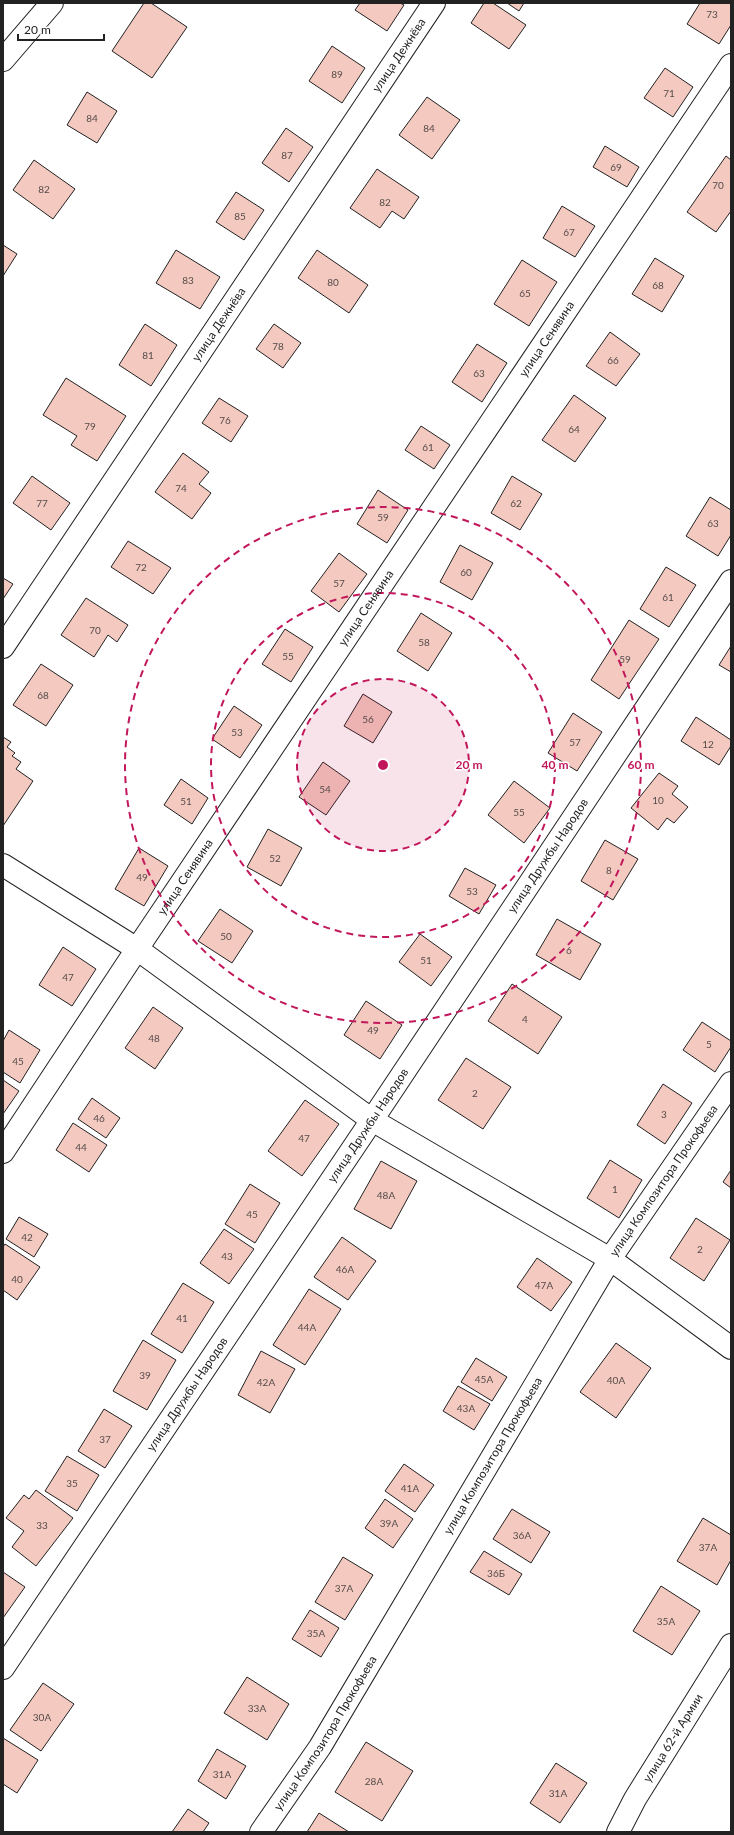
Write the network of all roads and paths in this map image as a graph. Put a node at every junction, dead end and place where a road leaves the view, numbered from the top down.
1 (52, 3) edge
2 (434, 3) edge
3 (3, 60) edge
4 (731, 64) edge
5 (731, 581) edge
6 (3, 646) edge
7 (3, 865) edge
8 (137, 949) junction
9 (731, 1083) edge
10 (372, 1120) junction
11 (3, 1152) edge
12 (610, 1259) junction
13 (731, 1348) edge
14 (731, 1645) edge
15 (3, 1668) edge
16 (261, 1832) edge
17 (618, 1832) edge

1 - 3 street
2 - 6 street, улица Дежнёва
4 - 8 street, улица Сенявина
5 - 10 street, улица Дружбы Народов
7 - 8 street
8 - 10 street
8 - 11 street, улица Сенявина
9 - 12 street, улица Композитора Прокофьева
10 - 12 street
10 - 15 street, улица Дружбы Народов
12 - 13 street
12 - 16 street, улица Композитора Прокофьева
14 - 17 street, улица 62-й Армии

